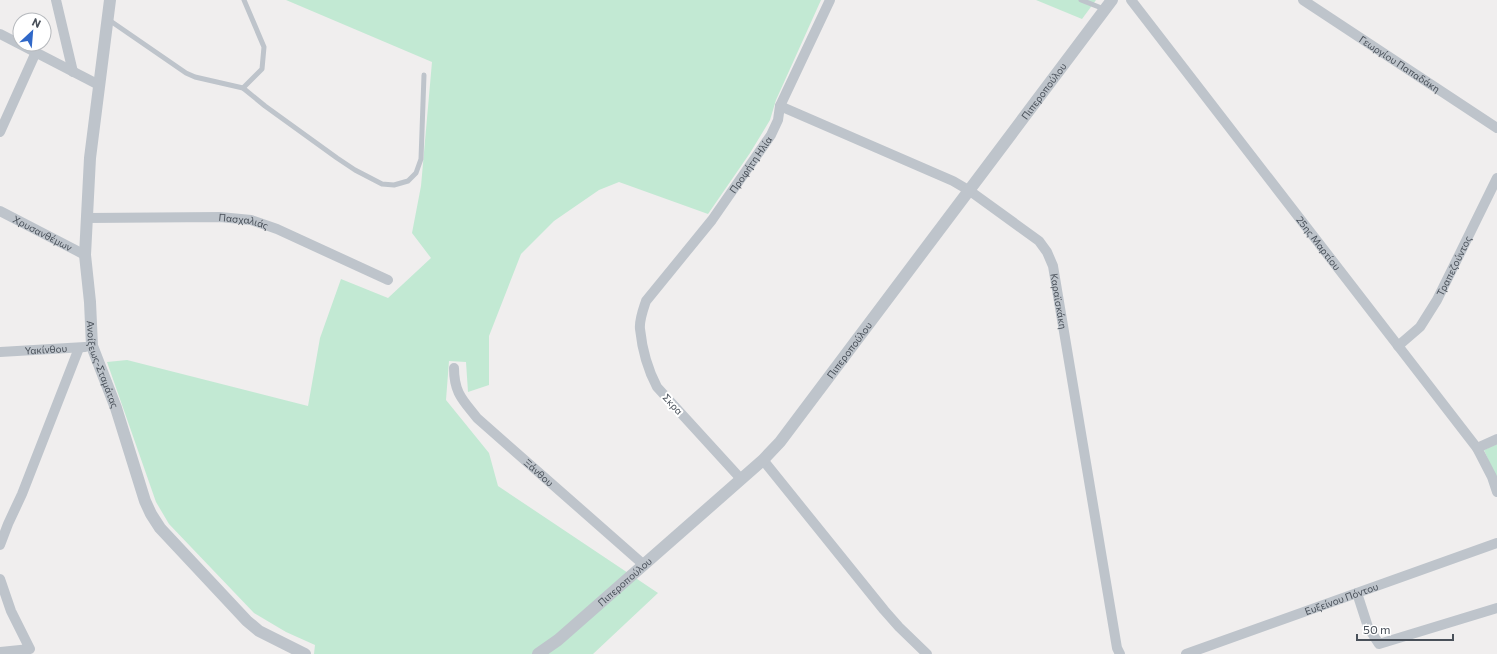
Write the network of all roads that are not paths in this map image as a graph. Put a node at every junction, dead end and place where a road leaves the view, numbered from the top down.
1 (56, 0) edge
2 (110, 0) edge
3 (244, 0) edge
4 (830, 0) edge
5 (1082, 0) edge
6 (1131, 0) edge
7 (1303, 0) edge
8 (1108, 5) edge
9 (108, 20) junction
10 (0, 34) edge
11 (12, 40) edge
12 (36, 52) joint
13 (73, 72) junction
14 (424, 75) dead end
15 (99, 85) junction
16 (243, 88) junction
17 (780, 106) junction
18 (1497, 128) edge
19 (0, 132) edge
20 (1497, 178) edge
21 (970, 190) junction
22 (0, 211) edge
23 (87, 218) junction
24 (85, 255) junction
25 (388, 280) dead end
26 (642, 312) joint
27 (92, 346) junction
28 (1398, 346) junction
29 (79, 348) junction
30 (0, 352) edge
31 (454, 368) dead end
32 (1497, 439) edge
33 (1477, 448) junction
34 (763, 460) junction
35 (741, 479) junction
36 (1497, 492) edge
37 (1497, 544) edge
38 (0, 545) edge
39 (644, 564) junction
40 (0, 579) edge
41 (1357, 593) junction
42 (1497, 608) edge
43 (0, 652) edge
44 (305, 654) edge
45 (538, 654) edge
46 (927, 654) edge
47 (1120, 654) edge
48 (1186, 654) edge

1 - 13 street
2 - 9 street, Ανοίξεως-Σταμάτας
3 - 16 lane
4 - 17 street, Προφήτη Ηλία
5 - 8 lane
6 - 28 street, 25ης Μαρτίου
7 - 18 street, Γεωργίου Παπαδάκη
8 - 21 street, Πιπεροπούλου
9 - 15 street, Ανοίξεως-Σταμάτας
9 - 16 lane
10 - 11 street
12 - 13 street
12 - 19 street
13 - 15 street
14 - 16 lane
15 - 23 street, Ανοίξεως-Σταμάτας
17 - 21 street, Καραϊσκάκη
17 - 26 street, Προφήτη Ηλία
20 - 28 street, Τραπεζούντος
21 - 34 street, Πιπεροπούλου
21 - 47 street, Καραϊσκάκη
22 - 24 street, Χρυσανθέμων
23 - 24 street, Ανοίξεως-Σταμάτας
23 - 25 street, Πασχαλιάς
24 - 27 street, Ανοίξεως-Σταμάτας
26 - 35 street, Σκρα
27 - 29 street, Υακίνθου
27 - 44 street, Ανοίξεως-Σταμάτας
28 - 33 street, 25ης Μαρτίου
29 - 30 street, Υακίνθου
29 - 38 street
31 - 39 street, Ξάνθου
32 - 33 street
33 - 36 street, 25ης Μαρτίου
34 - 35 street, Πιπεροπούλου
34 - 46 street
35 - 39 street, Πιπεροπούλου
37 - 41 street, Ευξείνου Πόντου
39 - 45 street, Πιπεροπούλου
40 - 43 street
41 - 42 street
41 - 48 street, Ευξείνου Πόντου

